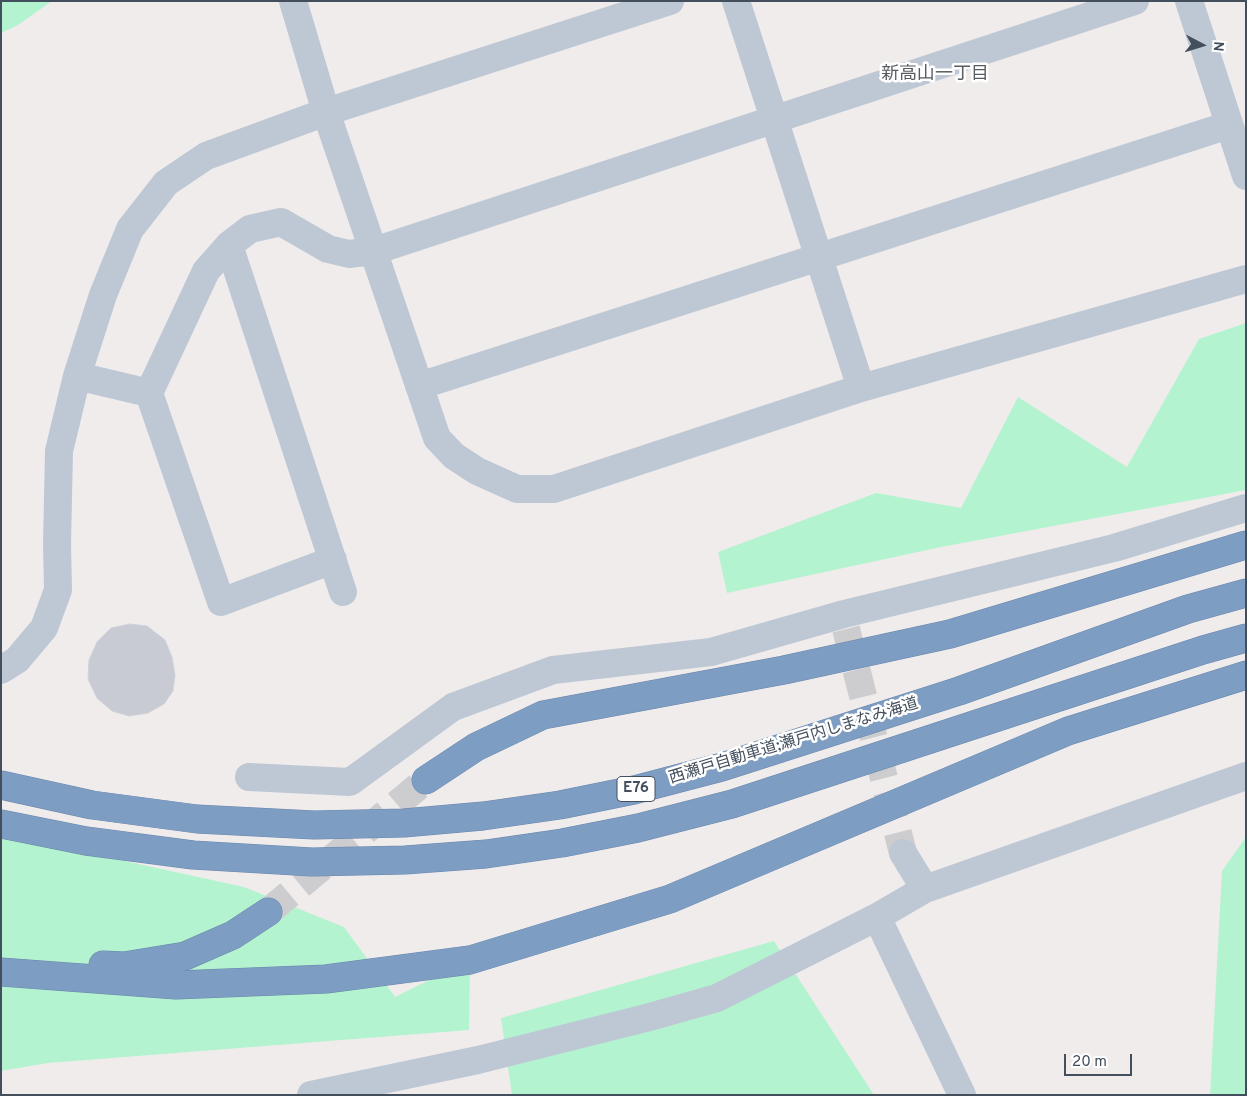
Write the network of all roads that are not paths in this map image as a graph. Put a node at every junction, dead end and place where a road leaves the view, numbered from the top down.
1 (293, 1) edge
2 (670, 1) edge
3 (736, 1) edge
4 (1134, 1) edge
5 (1189, 1) edge
6 (326, 112) junction
7 (774, 120) junction
8 (1229, 125) junction
9 (1246, 176) edge
10 (229, 245) junction
11 (374, 251) junction
12 (819, 257) junction
13 (1246, 279) edge
14 (77, 376) junction
15 (418, 386) junction
16 (861, 388) junction
17 (149, 393) junction
18 (1246, 508) edge
19 (1246, 545) edge
20 (333, 560) junction
21 (343, 592) dead end
22 (1246, 593) edge
23 (1246, 638) edge
24 (1, 670) edge
25 (1246, 674) edge
26 (1246, 776) edge
27 (249, 777) dead end
28 (426, 780) tunnel mouth
29 (1, 785) edge
30 (1, 824) edge
31 (903, 853) tunnel mouth
32 (925, 889) junction
33 (268, 912) tunnel mouth
34 (877, 917) junction
35 (1, 960) edge
36 (1, 972) edge
37 (311, 1095) edge
38 (962, 1095) edge

1 - 6 street
2 - 6 street
3 - 7 street
4 - 7 street
5 - 8 street
6 - 11 street
6 - 14 street
7 - 11 street
7 - 12 street
8 - 9 street
8 - 12 street
10 - 11 street
10 - 17 street
10 - 20 street
11 - 15 street
12 - 15 street
12 - 16 street
13 - 16 street
14 - 17 street
14 - 24 street
15 - 16 street
17 - 20 street
18 - 27 street
19 - 28 highway
20 - 21 street
22 - 29 highway, 西瀬戸自動車道;瀬戸内しまなみ海道 / E76
23 - 30 highway, E76
25 - 36 highway
26 - 32 street
31 - 32 street
32 - 34 street
33 - 35 highway
34 - 37 street
34 - 38 street

